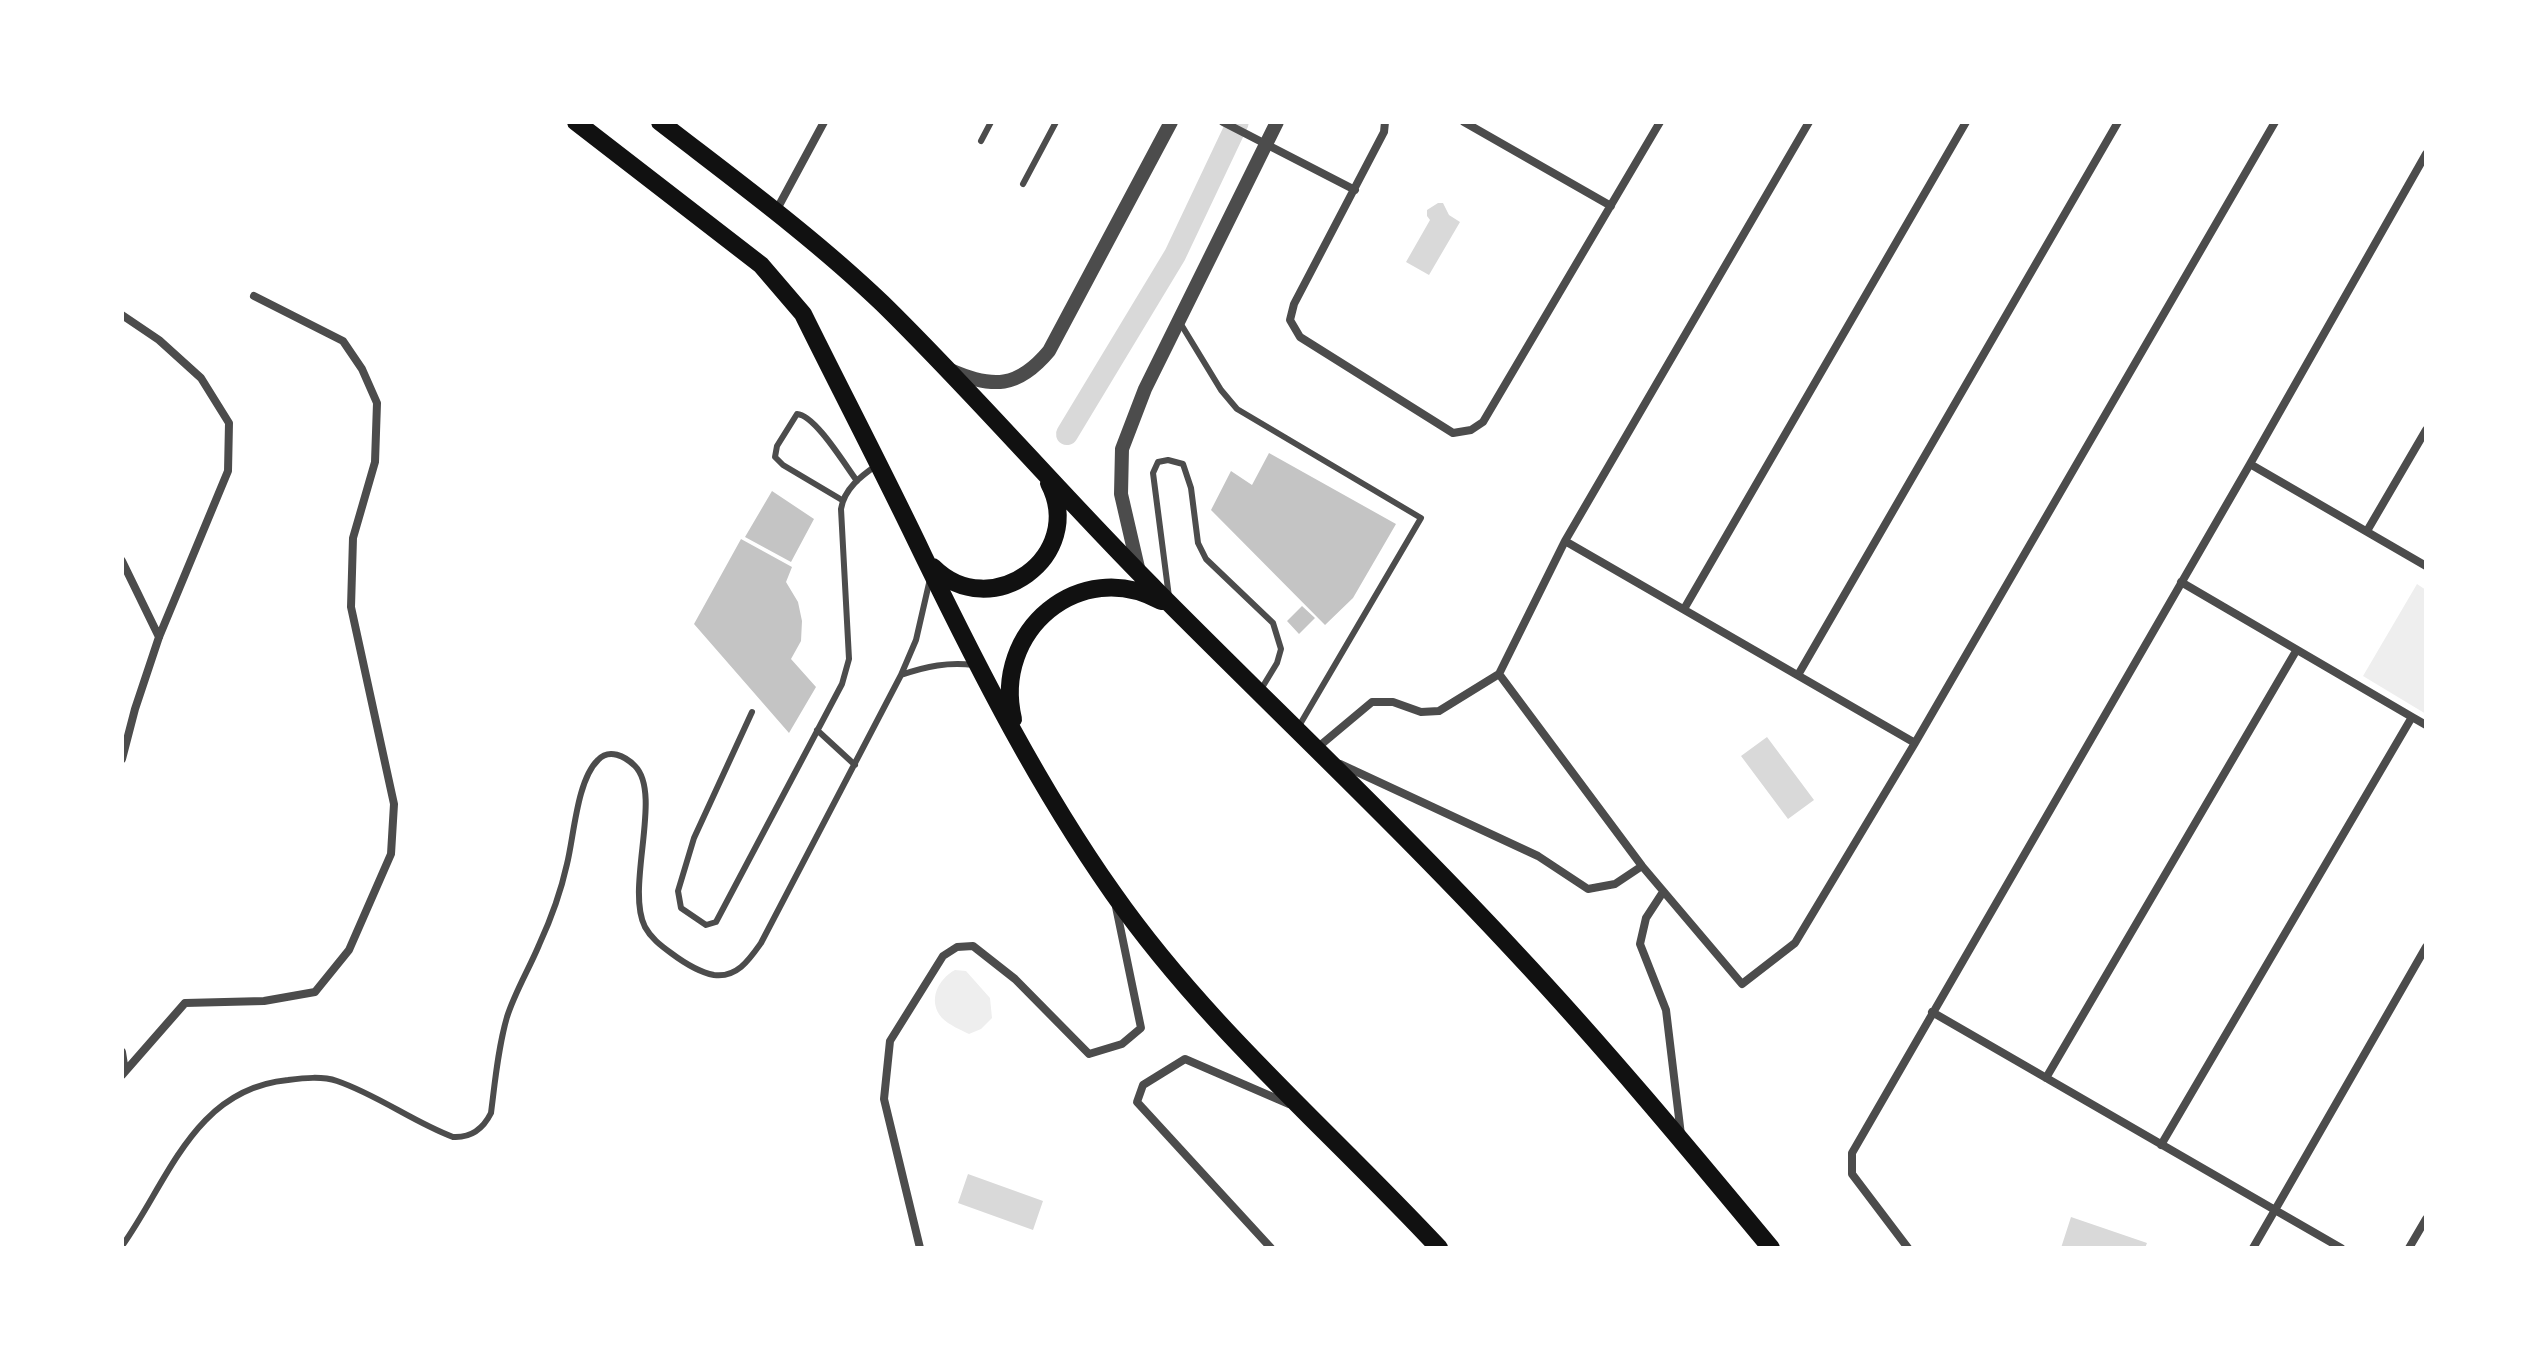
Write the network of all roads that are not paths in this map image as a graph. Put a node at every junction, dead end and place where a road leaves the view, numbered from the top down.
1 (576, 122) edge
2 (660, 122) edge
3 (824, 122) edge
4 (991, 122) edge
5 (1056, 122) edge
6 (1171, 122) edge
7 (1223, 122) edge
8 (1277, 122) edge
9 (1385, 122) edge
10 (1464, 122) edge
11 (1491, 122) edge
12 (1660, 122) edge
13 (1809, 122) edge
14 (1966, 122) edge
15 (2118, 122) edge
16 (2275, 122) edge
17 (1484, 133) junction
18 (981, 141) dead end
19 (1266, 145) junction
20 (2426, 154) edge
21 (1023, 184) dead end
22 (1355, 190) junction
23 (1611, 206) junction
24 (776, 212) junction
25 (254, 296) dead end
26 (122, 315) edge
27 (1179, 320) junction
28 (947, 369) junction
29 (2426, 430) edge
30 (878, 464) junction
31 (2250, 464) junction
32 (1036, 465) junction
33 (857, 481) junction
34 (842, 500) junction
35 (2367, 531) junction
36 (1565, 541) junction
37 (122, 561) edge
38 (928, 565) junction
39 (2426, 566) edge
40 (1140, 574) junction
41 (2181, 582) junction
42 (1170, 605) junction
43 (1684, 609) junction
44 (1186, 620) junction
45 (159, 637) junction
46 (2296, 651) junction
47 (978, 665) junction
48 (1499, 674) junction
49 (901, 675) junction
50 (1798, 675) junction
51 (1259, 693) junction
52 (752, 712) dead end
53 (2412, 717) junction
54 (2426, 725) edge
55 (1297, 729) junction
56 (817, 730) junction
57 (1915, 743) junction
58 (1020, 744) junction
59 (1323, 753) junction
60 (122, 759) edge
61 (855, 765) junction
62 (1642, 866) junction
63 (1663, 892) junction
64 (1114, 895) junction
65 (2426, 947) edge
66 (1932, 1012) junction
67 (122, 1052) edge
68 (123, 1073) edge
69 (2046, 1078) junction
70 (1301, 1109) junction
71 (1682, 1140) junction
72 (2161, 1145) junction
73 (2275, 1210) junction
74 (2426, 1219) edge
75 (1263, 1239) junction
76 (122, 1246) edge
77 (920, 1248) edge
78 (1257, 1248) edge
79 (1271, 1248) edge
80 (1439, 1248) edge
81 (1771, 1248) edge
82 (1908, 1248) edge
83 (2253, 1248) edge
84 (2341, 1248) edge
85 (2409, 1248) edge

1 - 30 main road
2 - 24 main road
3 - 24 street
4 - 18 lane
5 - 21 lane
6 - 28 street
7 - 19 street
8 - 19 street
9 - 22 street
10 - 17 street
11 - 17 street
12 - 23 street
13 - 36 street
14 - 43 street
15 - 50 street
16 - 57 street
17 - 23 street
19 - 22 street
19 - 27 street
20 - 31 street
22 - 23 street
24 - 28 main road
25 - 68 street
26 - 45 street
27 - 40 street
27 - 55 lane
28 - 32 main road
29 - 35 street
30 - 33 lane
30 - 38 main road
31 - 35 street
31 - 41 street
32 - 38 main road
32 - 40 main road
33 - 34 lane
33 - 34 lane
34 - 56 lane
35 - 39 street
36 - 43 street
36 - 48 street
37 - 45 street
38 - 47 main road
38 - 49 lane
40 - 42 main road
41 - 46 street
41 - 66 street
42 - 44 main road
42 - 51 lane
43 - 50 street
44 - 51 main road
44 - 58 main road
45 - 60 street
46 - 53 street
46 - 69 street
47 - 49 lane
47 - 58 main road
48 - 59 street
48 - 62 street
49 - 61 lane
50 - 57 street
51 - 55 main road
52 - 56 lane
53 - 54 street
53 - 72 street
55 - 59 main road
56 - 61 lane
57 - 63 street
58 - 64 main road
59 - 62 street
59 - 71 main road
61 - 76 lane
62 - 63 street
63 - 71 street
64 - 70 main road
64 - 77 street
65 - 73 street
66 - 69 street
66 - 82 street
67 - 68 street
69 - 72 street
70 - 75 street
70 - 80 main road
71 - 81 main road
72 - 73 street
73 - 83 street
73 - 84 street
74 - 85 street
75 - 78 street
75 - 79 street

